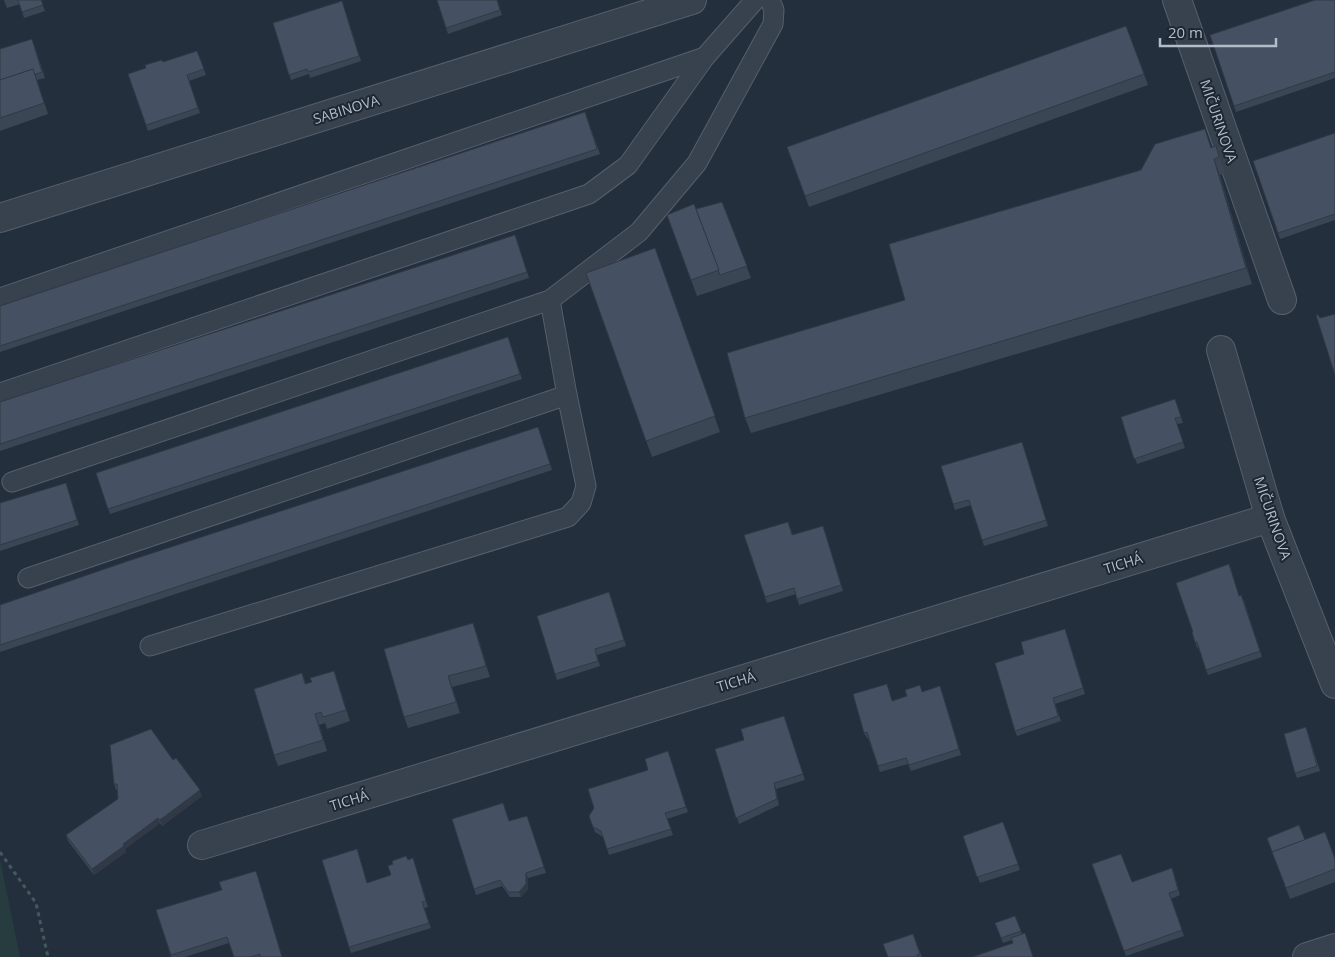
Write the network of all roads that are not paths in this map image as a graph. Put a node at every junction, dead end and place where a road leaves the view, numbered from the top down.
1 (692, 0) edge
2 (755, 0) edge
3 (770, 0) edge
4 (1177, 0) edge
5 (705, 57) junction
6 (0, 218) edge
7 (0, 298) edge
8 (550, 300) junction
9 (1282, 300) dead end
10 (1221, 350) dead end
11 (0, 393) edge
12 (567, 395) junction
13 (12, 482) dead end
14 (1270, 518) junction
15 (28, 578) dead end
16 (150, 646) dead end
17 (1335, 684) edge
18 (202, 845) dead end
19 (1335, 948) edge
20 (1307, 957) edge

1 - 6 street, SABINOVA
2 - 5 lane
3 - 8 lane
4 - 9 street, MIČURINOVA
5 - 7 lane
5 - 11 lane
8 - 12 lane
8 - 13 lane
10 - 14 street, MIČURINOVA
12 - 15 lane
12 - 16 lane
14 - 17 street, MIČURINOVA
14 - 18 street, TICHÁ
19 - 20 street

